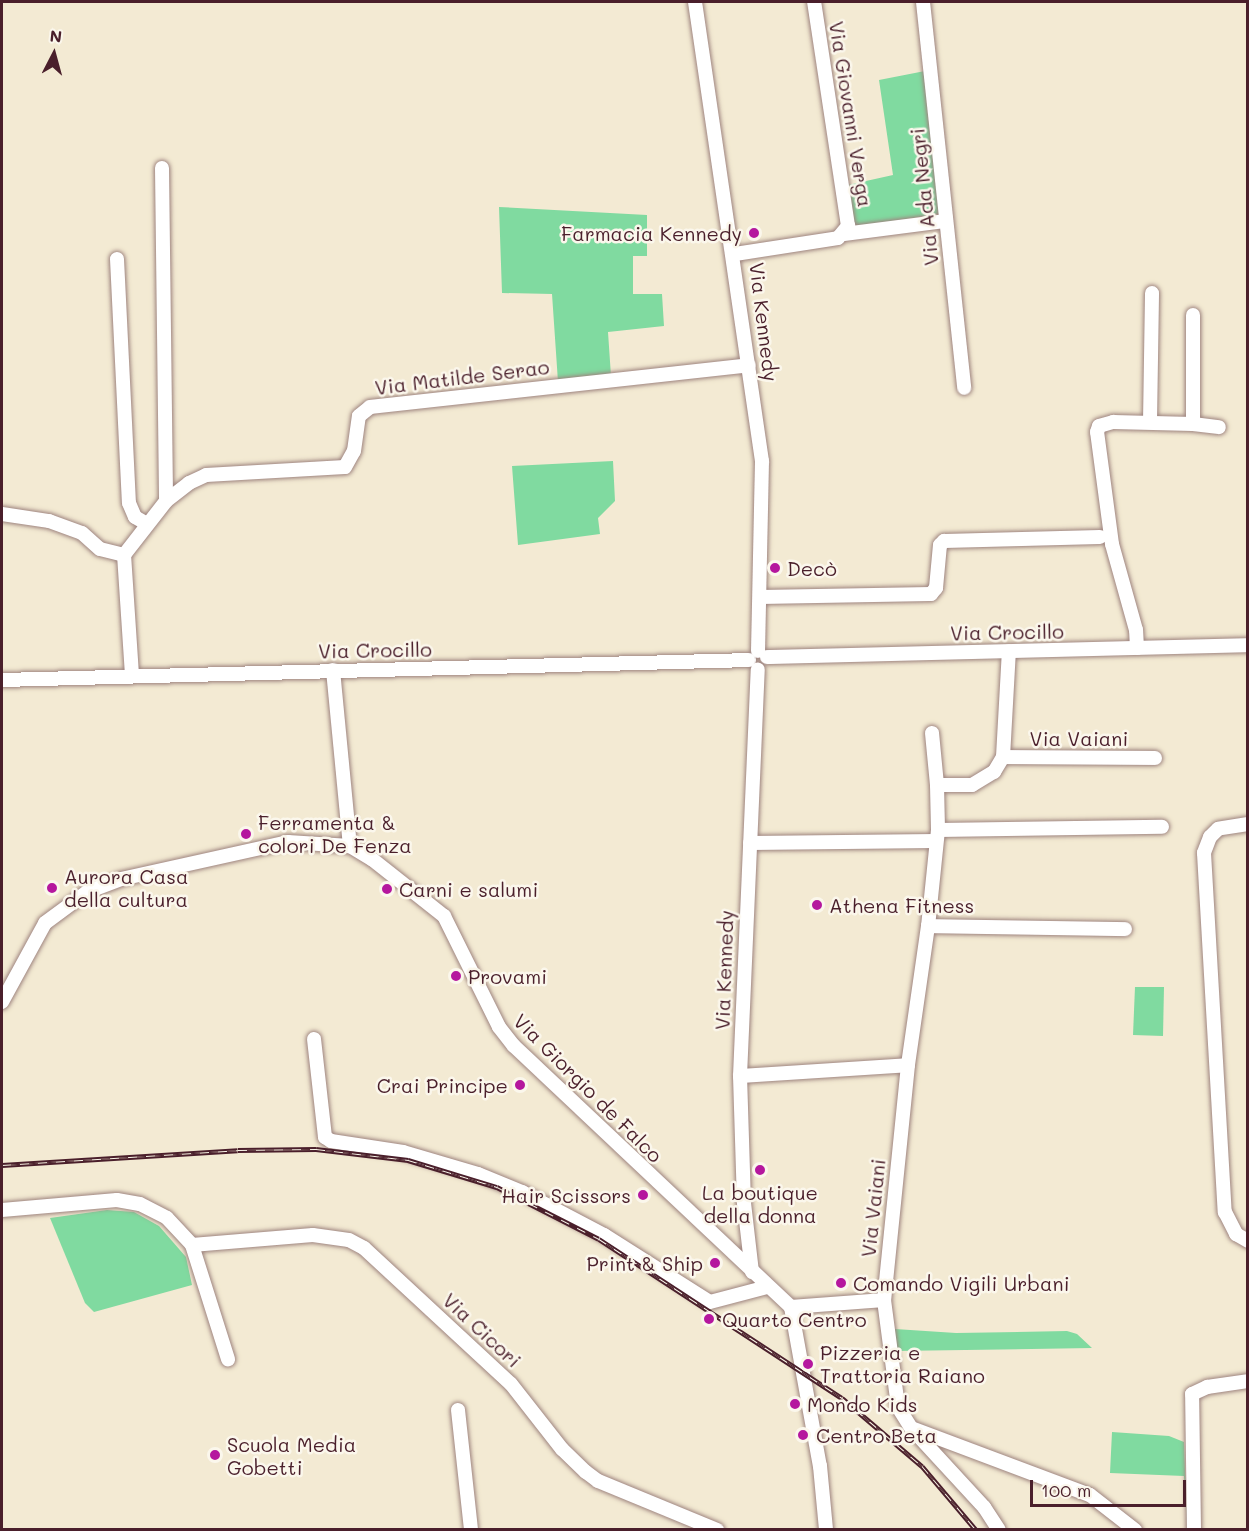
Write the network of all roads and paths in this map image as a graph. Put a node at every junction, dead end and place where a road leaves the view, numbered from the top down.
1 (695, 2) edge
2 (814, 2) edge
3 (923, 2) edge
4 (162, 168) dead end
5 (946, 221) junction
6 (845, 233) junction
7 (735, 254) junction
8 (117, 259) dead end
9 (1152, 293) dead end
10 (1193, 315) dead end
11 (749, 365) junction
12 (964, 388) dead end
13 (1150, 422) junction
14 (1193, 424) junction
15 (1219, 427) dead end
16 (165, 501) junction
17 (2, 514) edge
18 (147, 524) junction
19 (1100, 537) dead end
20 (124, 555) junction
21 (760, 597) junction
22 (1248, 645) edge
23 (1137, 648) junction
24 (1009, 651) junction
25 (758, 659) junction
26 (333, 670) junction
27 (132, 675) junction
28 (2, 680) edge
29 (932, 733) dead end
30 (1003, 757) junction
31 (1155, 758) dead end
32 (937, 785) junction
33 (1248, 824) edge
34 (1162, 827) dead end
35 (937, 835) junction
36 (750, 843) junction
37 (350, 846) junction
38 (928, 926) junction
39 (1125, 929) dead end
40 (13, 979) junction
41 (2, 988) edge
42 (2, 1002) edge
43 (314, 1039) dead end
44 (908, 1065) junction
45 (740, 1076) junction
46 (2, 1210) edge
47 (1248, 1240) edge
48 (192, 1245) junction
49 (752, 1272) junction
50 (767, 1287) junction
51 (884, 1300) junction
52 (791, 1307) junction
53 (228, 1359) dead end
54 (1248, 1381) edge
55 (458, 1410) dead end
56 (912, 1429) junction
57 (471, 1530) edge
58 (717, 1530) edge
59 (826, 1530) edge
60 (999, 1530) edge
61 (1136, 1530) edge
62 (1194, 1530) edge

1 - 7 street, Via Kennedy
2 - 6 street, Via Giovanni Verga
3 - 5 street, Via Ada Negri
4 - 16 street
5 - 6 street
5 - 12 street, Via Ada Negri
6 - 7 street
7 - 11 street, Via Kennedy
8 - 18 street
9 - 13 street
10 - 14 street
11 - 16 street, Via Matilde Serao
11 - 21 street, Via Kennedy
13 - 14 street
13 - 23 street
14 - 15 street
16 - 18 street, Via Matilde Serao
17 - 20 street
18 - 20 street, Via Matilde Serao
19 - 21 street
20 - 27 street
21 - 25 street, Via Kennedy
22 - 23 street, Via Crocillo
23 - 24 street, Via Crocillo
24 - 25 street, Via Crocillo
24 - 30 street, Via Vaiani
25 - 26 street, Via Crocillo
25 - 36 street, Via Kennedy
26 - 27 street, Via Crocillo
26 - 37 street
27 - 28 street, Via Crocillo
29 - 32 street, Via Vaiani
30 - 31 street, Via Vaiani
30 - 32 street, Via Vaiani
32 - 35 street, Via Vaiani
33 - 47 street
34 - 35 street
35 - 36 street
35 - 38 street, Via Vaiani
36 - 45 street, Via Kennedy
37 - 40 street, Via Giorgio de Falco
37 - 49 street, Via Giorgio de Falco
38 - 39 street
38 - 44 street, Via Vaiani
40 - 41 street, Via Giorgio de Falco
40 - 42 street, Via Giorgio de Falco
43 - 50 street
44 - 45 street
44 - 51 street, Via Vaiani
45 - 49 street, Via Kennedy
46 - 48 street
48 - 53 street
48 - 58 street, Via Cicori
49 - 50 street, Via Giorgio de Falco
50 - 52 street, Via Giorgio de Falco
51 - 52 street
51 - 56 street, Via Vaiani
52 - 59 street
54 - 62 street
55 - 57 street
56 - 60 street, Via Vaiani
56 - 61 street

